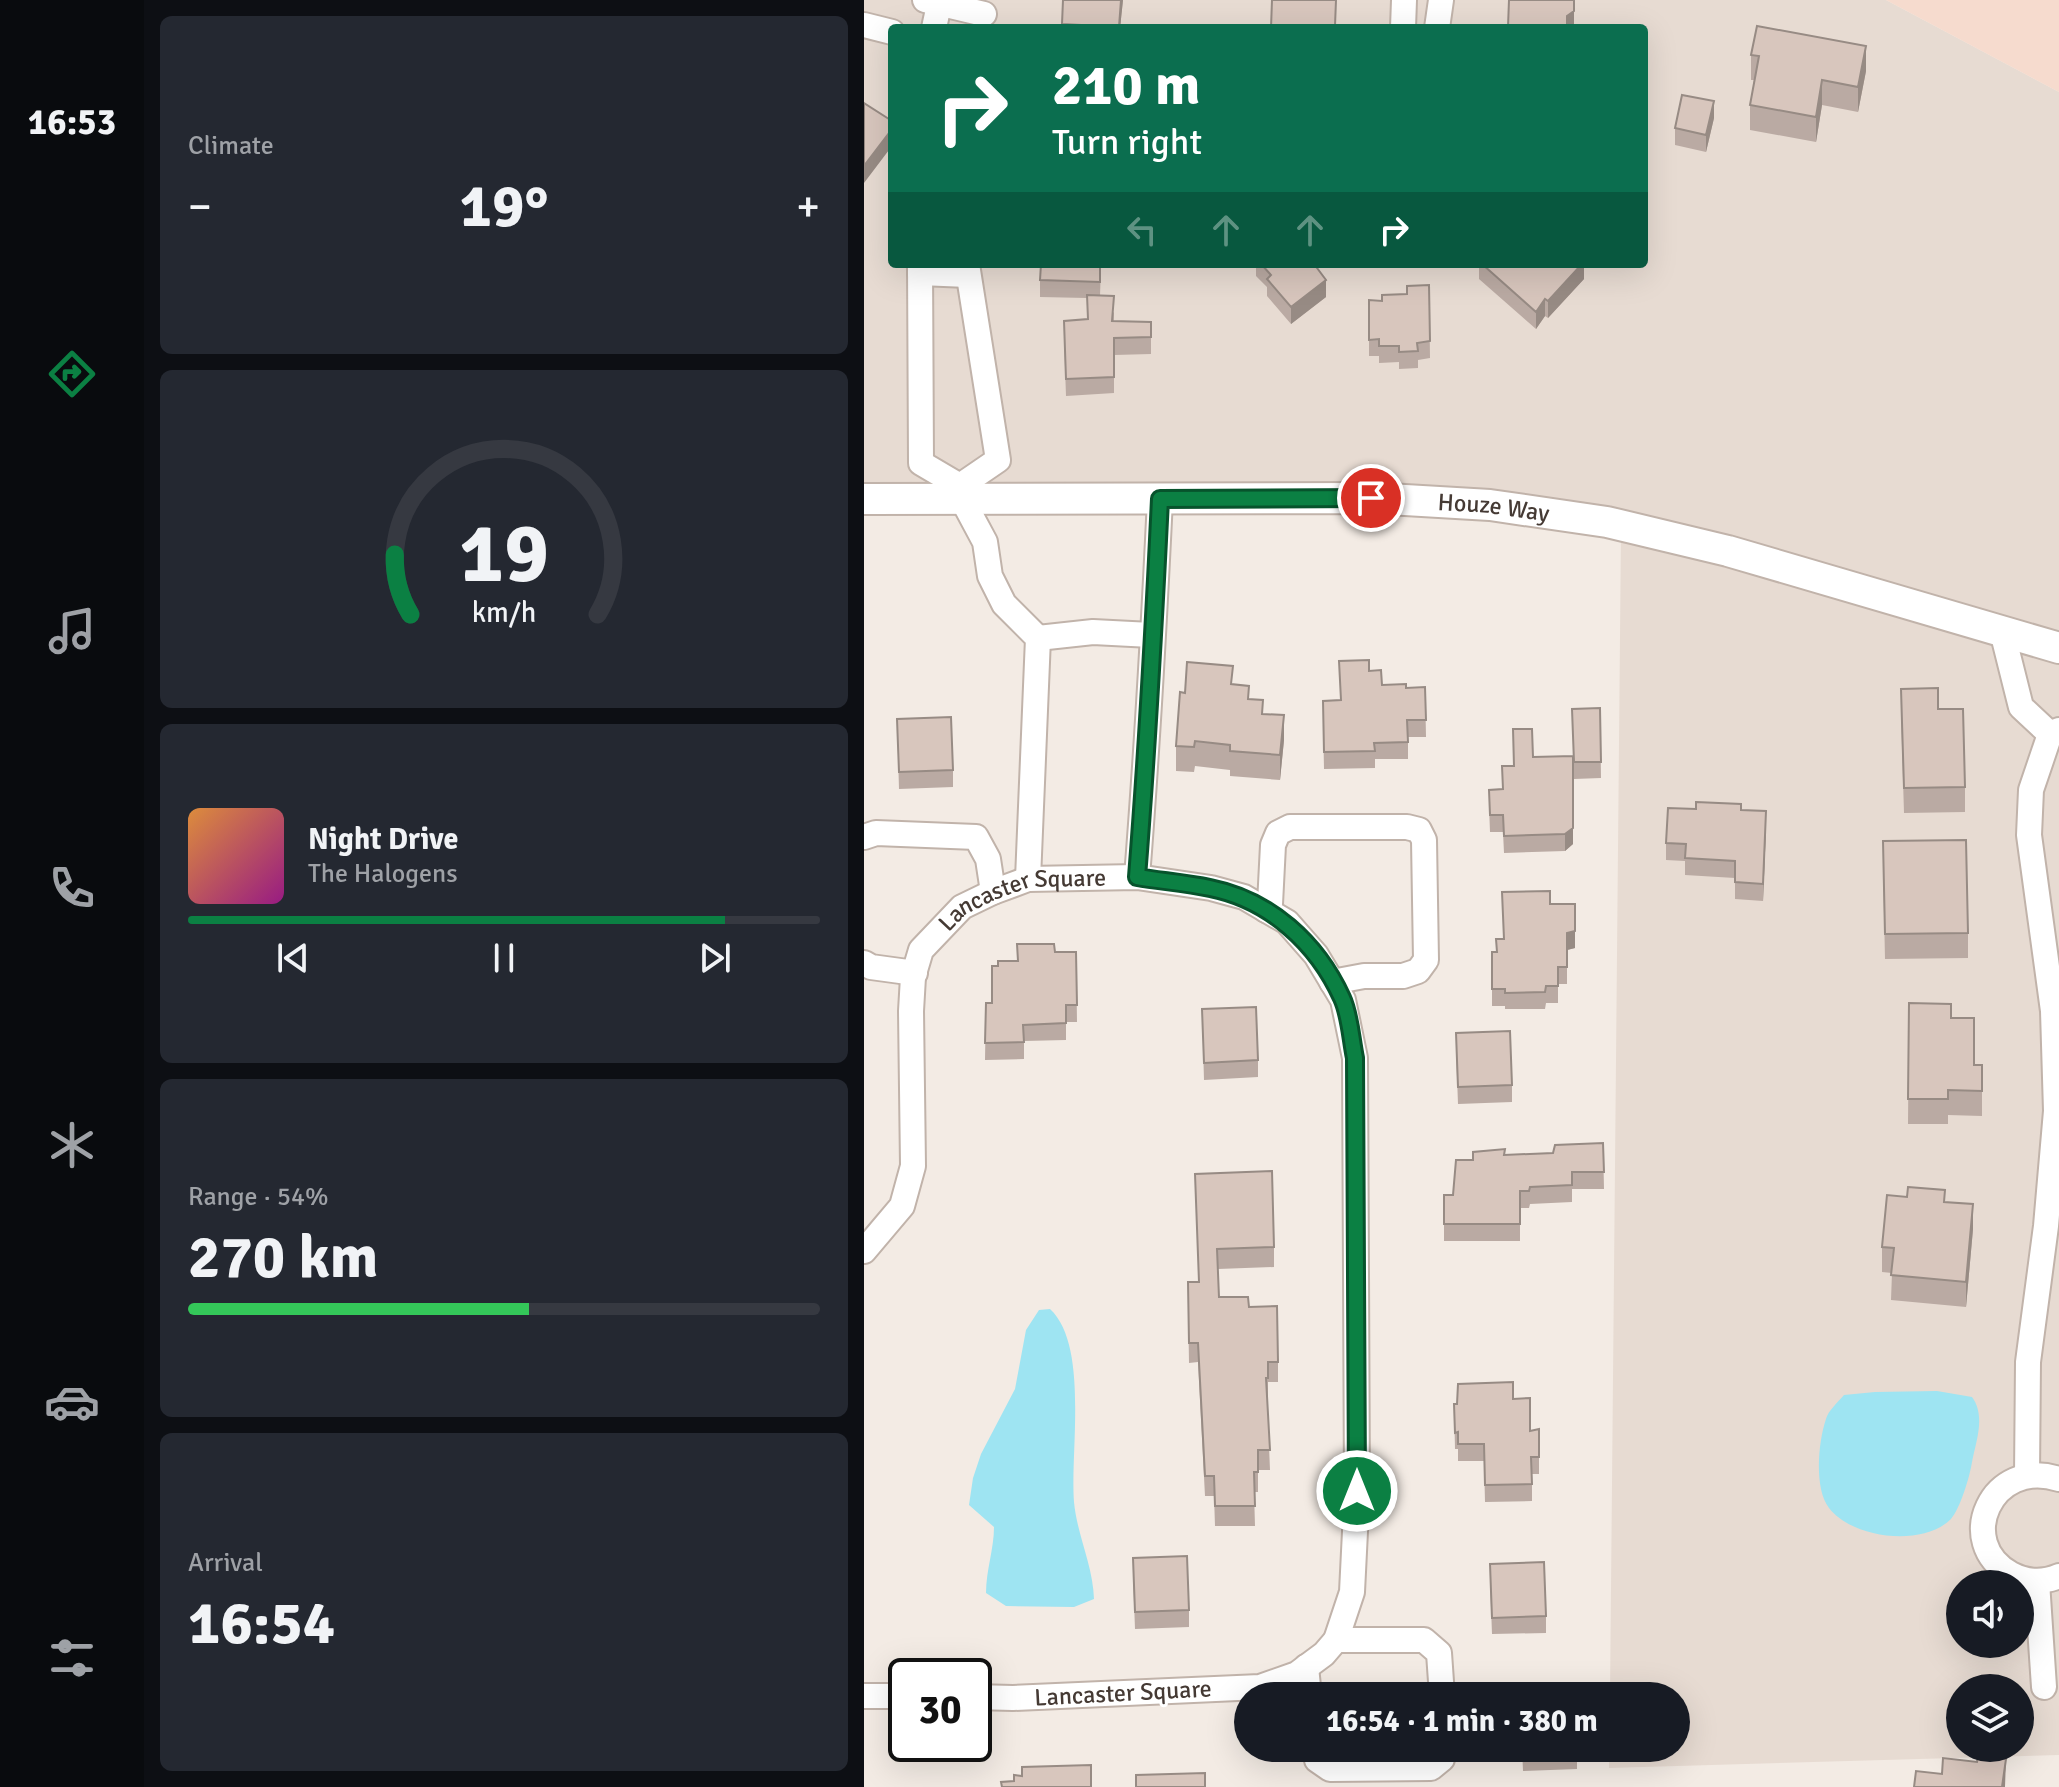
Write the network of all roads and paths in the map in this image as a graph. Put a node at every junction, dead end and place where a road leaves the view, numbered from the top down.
1 (1404, 0) edge
2 (1441, 0) edge
3 (935, 1) edge
4 (984, 14) edge
5 (934, 24) edge
6 (1403, 24) edge
7 (1438, 24) edge
8 (864, 25) edge
9 (888, 31) edge
10 (920, 269) edge
11 (968, 270) edge
12 (961, 492) junction
13 (864, 499) edge
14 (1160, 499) junction
15 (2002, 631) junction
16 (1151, 635) junction
17 (1038, 638) junction
18 (2059, 648) edge
19 (2055, 732) edge
20 (864, 837) edge
21 (1137, 877) junction
22 (1028, 879) junction
23 (993, 892) junction
24 (1266, 910) junction
25 (864, 963) edge
26 (915, 973) junction
27 (1332, 982) junction
28 (864, 1251) edge
29 (2027, 1475) junction
30 (2059, 1479) edge
31 (2048, 1579) edge
32 (1336, 1640) junction
33 (1306, 1667) junction
34 (1308, 1682) edge
35 (1441, 1682) edge
36 (2044, 1687) dead end
37 (864, 1696) edge
38 (888, 1696) edge
39 (992, 1697) edge
40 (1320, 1762) edge
41 (1438, 1762) edge

1 - 6 street
2 - 7 street
3 - 4 street
3 - 5 street
8 - 9 street
10 - 11 street
10 - 12 street
11 - 12 street
12 - 13 street, Houze Way
12 - 14 street, Houze Way
12 - 17 street
14 - 15 street, Houze Way
14 - 16 street
15 - 18 street, Houze Way
15 - 19 street
16 - 17 street
16 - 21 street
17 - 22 street
19 - 29 street
20 - 23 street
21 - 22 street, Lancaster Square
21 - 24 street, Lancaster Square
22 - 23 street, Lancaster Square
23 - 26 street, Lancaster Square
24 - 27 street, Lancaster Square
24 - 27 street
25 - 26 street
26 - 28 street, Lancaster Square
27 - 32 street, Lancaster Square
29 - 30 street
29 - 31 street
31 - 36 street
32 - 33 street, Lancaster Square
32 - 35 street
33 - 34 street
33 - 39 street, Lancaster Square
37 - 38 street
40 - 41 street

